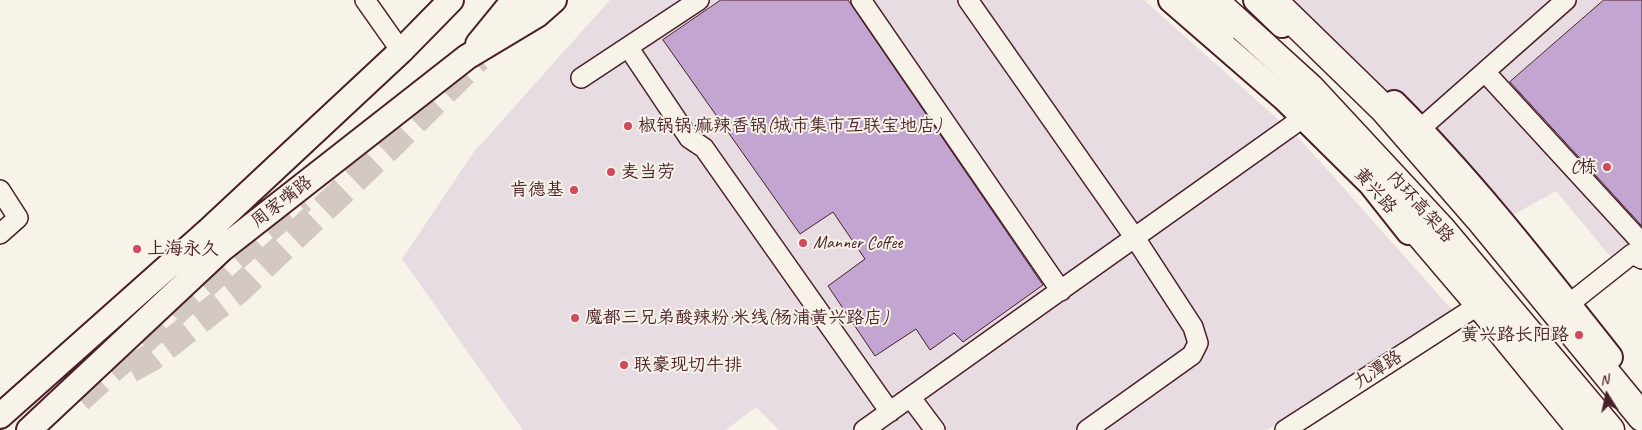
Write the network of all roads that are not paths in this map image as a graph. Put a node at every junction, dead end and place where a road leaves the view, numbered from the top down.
1 (365, 0) edge
2 (451, 0) edge
3 (470, 0) edge
4 (698, 0) edge
5 (861, 0) edge
6 (968, 0) edge
7 (1171, 0) edge
8 (1189, 0) edge
9 (1204, 0) edge
10 (1213, 0) edge
11 (1235, 0) edge
12 (1256, 0) edge
13 (1272, 0) edge
14 (1287, 0) edge
15 (1566, 0) edge
16 (533, 2) edge
17 (428, 24) junction
18 (628, 47) junction
19 (401, 51) junction
20 (467, 56) junction
21 (1485, 72) junction
22 (581, 78) dead end
23 (1310, 118) junction
24 (1420, 129) junction
25 (0, 190) edge
26 (0, 234) edge
27 (1135, 238) junction
28 (1642, 243) edge
29 (1642, 259) edge
30 (1061, 291) junction
31 (1569, 304) junction
32 (1472, 310) junction
33 (911, 398) junction
34 (1642, 398) edge
35 (890, 412) junction
36 (0, 416) edge
37 (1642, 417) edge
38 (30, 430) edge
39 (864, 430) edge
40 (934, 430) edge
41 (1087, 430) edge
42 (1285, 430) edge
43 (1572, 430) edge
44 (1582, 430) edge
45 (1596, 430) edge
46 (1610, 430) edge
47 (1625, 430) edge
48 (1638, 430) edge

1 - 19 street
2 - 17 main road, 周家嘴路
3 - 17 main road
4 - 18 street
5 - 30 street
6 - 27 street
7 - 23 main road, 黄兴路
8 - 23 highway
9 - 45 main road, 黄兴路
10 - 46 highway, 内环高架路
11 - 47 highway, 内环高架路
12 - 48 main road
13 - 37 highway
14 - 24 main road
15 - 21 street
16 - 20 main road
16 - 20 main road, 周家嘴路
17 - 19 main road, 周家嘴路
18 - 22 street
18 - 35 street
19 - 36 main road, 周家嘴路
20 - 38 main road, 周家嘴路
21 - 24 street
21 - 28 street
23 - 27 street
23 - 32 main road, 黄兴路
23 - 44 highway
24 - 31 main road
25 - 26 street
27 - 30 street
27 - 41 street
29 - 31 street
30 - 33 street
31 - 34 main road
32 - 42 street, 九潭路
32 - 43 main road, 黄兴路
33 - 35 street
33 - 40 street
35 - 39 street

